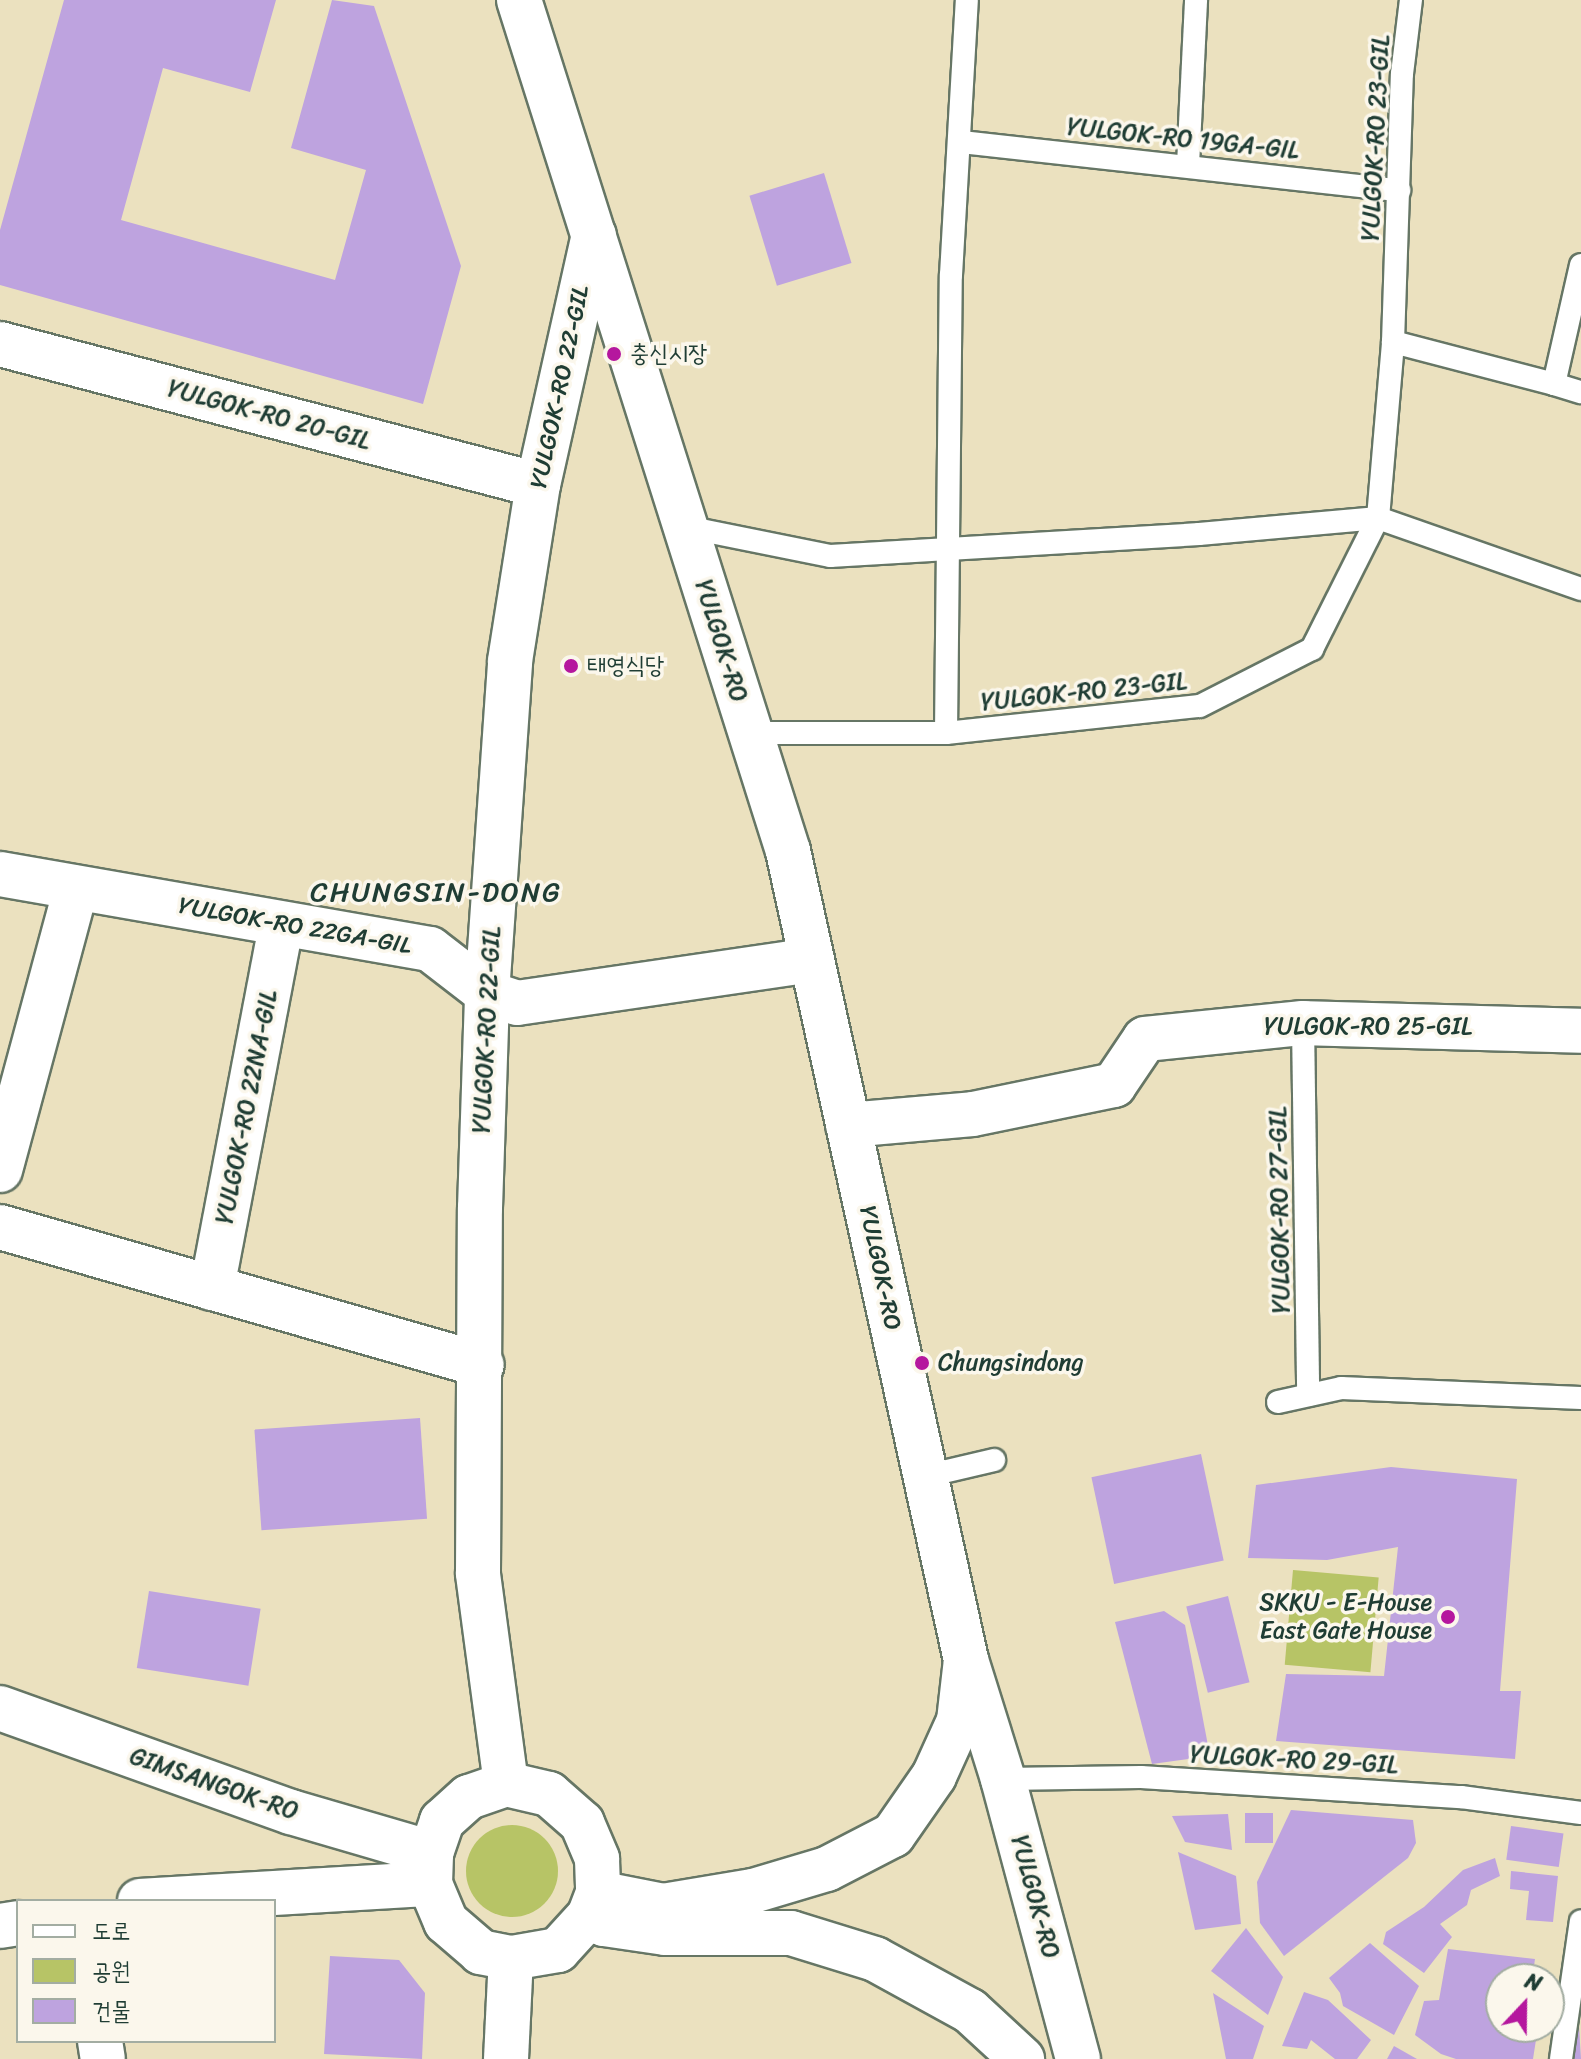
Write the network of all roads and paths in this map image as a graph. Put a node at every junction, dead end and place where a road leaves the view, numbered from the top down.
1 (519, 0) edge
2 (967, 0) edge
3 (1196, 0) edge
4 (1411, 0) edge
5 (961, 142) junction
6 (1188, 165) junction
7 (1399, 190) junction
8 (594, 235) junction
9 (1581, 265) edge
10 (1393, 342) junction
11 (0, 344) edge
12 (1554, 384) junction
13 (1581, 392) edge
14 (538, 485) junction
15 (1378, 518) junction
16 (686, 527) junction
17 (947, 550) junction
18 (1581, 589) edge
19 (750, 733) junction
20 (946, 733) junction
21 (0, 874) edge
22 (76, 888) junction
23 (281, 925) junction
24 (812, 960) junction
25 (487, 993) junction
26 (1303, 1023) junction
27 (1581, 1031) edge
28 (848, 1125) junction
29 (0, 1170) edge
30 (0, 1227) edge
31 (212, 1288) junction
32 (482, 1365) junction
33 (1308, 1395) junction
34 (1581, 1398) edge
35 (1278, 1402) dead end
36 (994, 1460) dead end
37 (926, 1476) junction
38 (966, 1660) junction
39 (0, 1708) edge
40 (1003, 1779) junction
41 (506, 1784) junction
42 (1581, 1813) edge
43 (431, 1868) junction
44 (158, 1899) edge
45 (593, 1905) junction
46 (1581, 1921) edge
47 (511, 1958) junction
48 (506, 2059) edge
49 (1022, 2059) edge
50 (1078, 2059) edge
51 (1561, 2059) edge

1 - 8 street, YULGOK-RO
2 - 5 lane
3 - 6 lane
4 - 7 lane, YULGOK-RO 23-GIL
5 - 6 lane, YULGOK-RO 19GA-GIL
5 - 17 lane
6 - 7 lane, YULGOK-RO 19GA-GIL
7 - 10 lane, YULGOK-RO 23-GIL
8 - 14 street, YULGOK-RO 22-GIL
8 - 16 street, YULGOK-RO
9 - 12 lane
10 - 12 lane
10 - 15 lane, YULGOK-RO 23-GIL
11 - 14 street, YULGOK-RO 20-GIL
12 - 13 lane
14 - 25 street, YULGOK-RO 22-GIL
15 - 17 lane
15 - 18 lane
15 - 20 lane, YULGOK-RO 23-GIL
16 - 17 lane
16 - 19 street, YULGOK-RO
17 - 20 lane
19 - 20 lane, YULGOK-RO 23-GIL
19 - 24 street, YULGOK-RO
21 - 22 street, YULGOK-RO 22GA-GIL
22 - 23 street, YULGOK-RO 22GA-GIL
22 - 29 street
23 - 25 street, YULGOK-RO 22GA-GIL
23 - 31 street, YULGOK-RO 22NA-GIL
24 - 25 street, YULGOK-RO 22GA-GIL
24 - 28 street, YULGOK-RO
25 - 32 street, YULGOK-RO 22-GIL
26 - 27 street, YULGOK-RO 25-GIL
26 - 28 street, YULGOK-RO 25-GIL
26 - 33 lane, YULGOK-RO 27-GIL
28 - 37 street, YULGOK-RO
30 - 31 street
31 - 32 street
32 - 41 street, YULGOK-RO 22-GIL
33 - 34 lane
33 - 35 lane
36 - 37 lane
37 - 38 street, YULGOK-RO
38 - 40 street, YULGOK-RO
38 - 45 street
39 - 43 street, GIMSANGOK-RO
40 - 42 lane, YULGOK-RO 29-GIL
40 - 50 street, YULGOK-RO
41 - 43 street
41 - 45 street
43 - 44 street
43 - 47 street
45 - 47 street
45 - 49 street
46 - 51 lane
47 - 48 street

